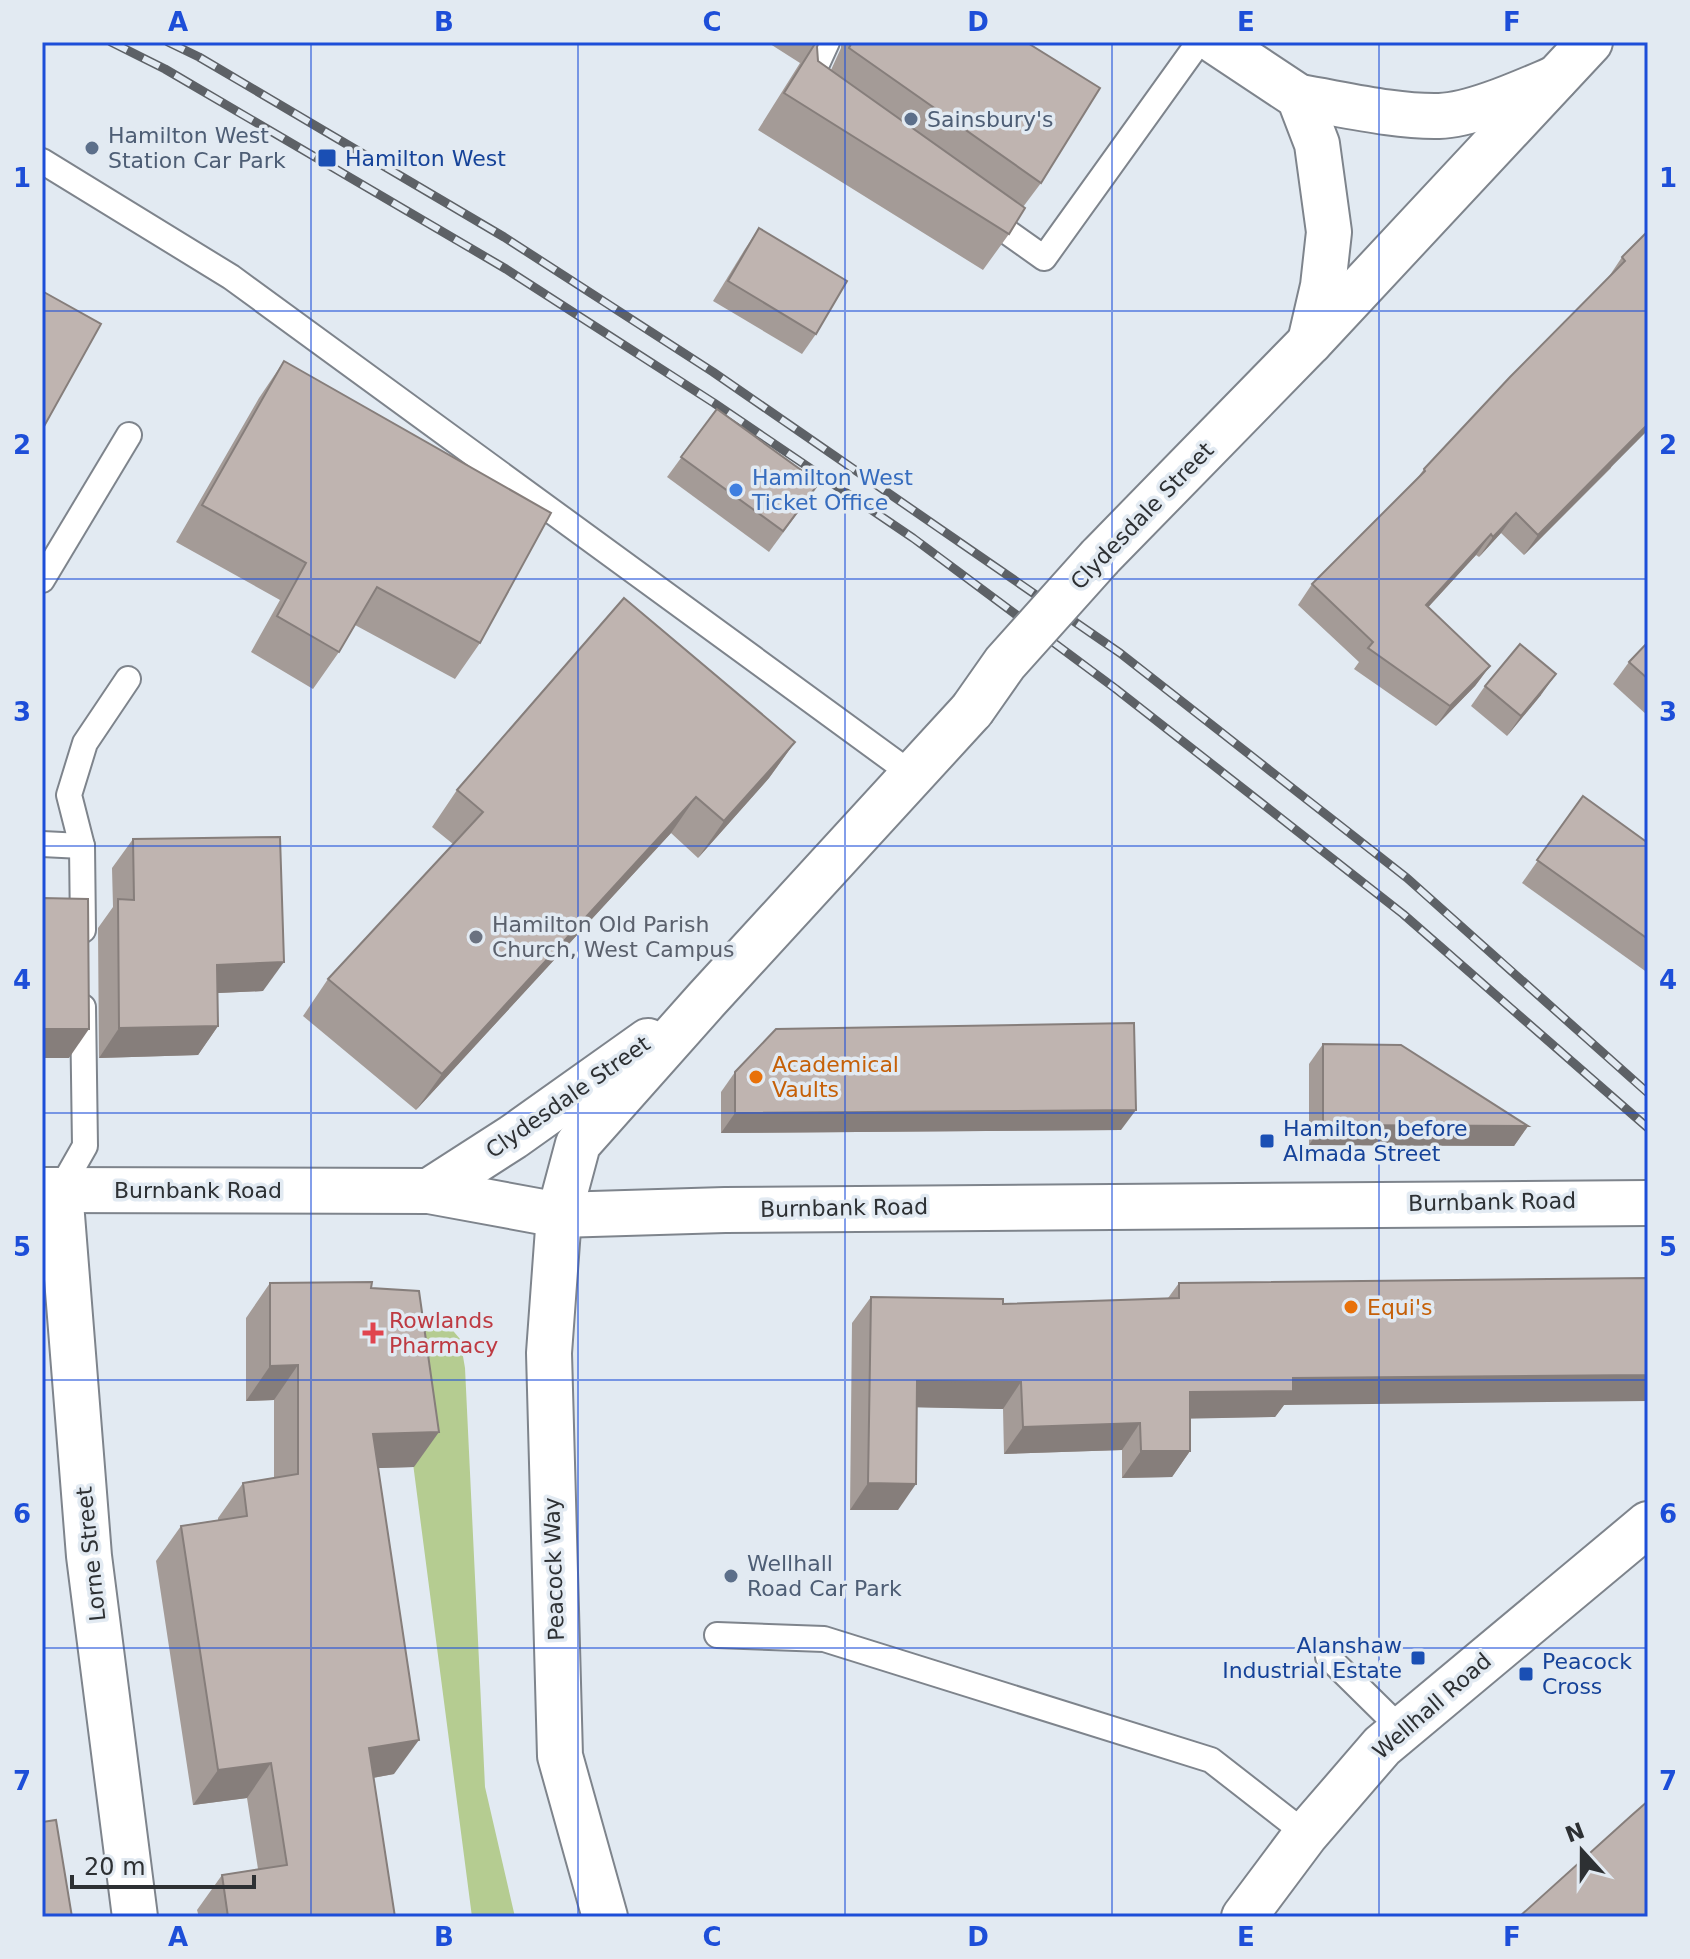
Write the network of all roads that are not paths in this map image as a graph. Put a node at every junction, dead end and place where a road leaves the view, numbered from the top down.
1 (827, 42) edge
2 (1199, 42) edge
3 (1216, 42) edge
4 (1590, 42) edge
5 (1556, 78) junction
6 (1299, 97) junction
7 (830, 108) edge
8 (42, 161) edge
9 (968, 205) edge
10 (1310, 342) junction
11 (129, 435) dead end
12 (42, 580) edge
13 (128, 679) dead end
14 (913, 775) junction
15 (42, 844) edge
16 (82, 846) junction
17 (83, 957) edge
18 (83, 988) edge
19 (706, 1000) junction
20 (51, 1190) edge
21 (429, 1191) junction
22 (1648, 1203) edge
23 (559, 1215) junction
24 (1648, 1524) edge
25 (717, 1635) dead end
26 (1328, 1657) dead end
27 (1401, 1729) junction
28 (1306, 1834) junction
29 (135, 1917) edge
30 (605, 1917) edge
31 (1244, 1917) edge

1 - 7 lane
2 - 9 lane
3 - 6 main road
4 - 5 main road, Clydesdale Street
5 - 6 main road
5 - 10 main road, Clydesdale Street
6 - 10 main road
8 - 14 lane
10 - 14 main road, Clydesdale Street, bridge
11 - 12 lane
13 - 16 lane
14 - 19 main road, Clydesdale Street
15 - 16 lane
16 - 17 lane
18 - 20 lane
19 - 21 main road, Clydesdale Street
19 - 23 main road, Clydesdale Street
20 - 21 main road, Burnbank Road
20 - 29 main road, Lorne Street
21 - 23 main road, Burnbank Road
22 - 23 main road, Burnbank Road
23 - 30 main road, Peacock Way
24 - 27 main road, Wellhall Road
25 - 28 lane
26 - 27 lane
27 - 28 main road, Wellhall Road
28 - 31 main road, Wellhall Road

